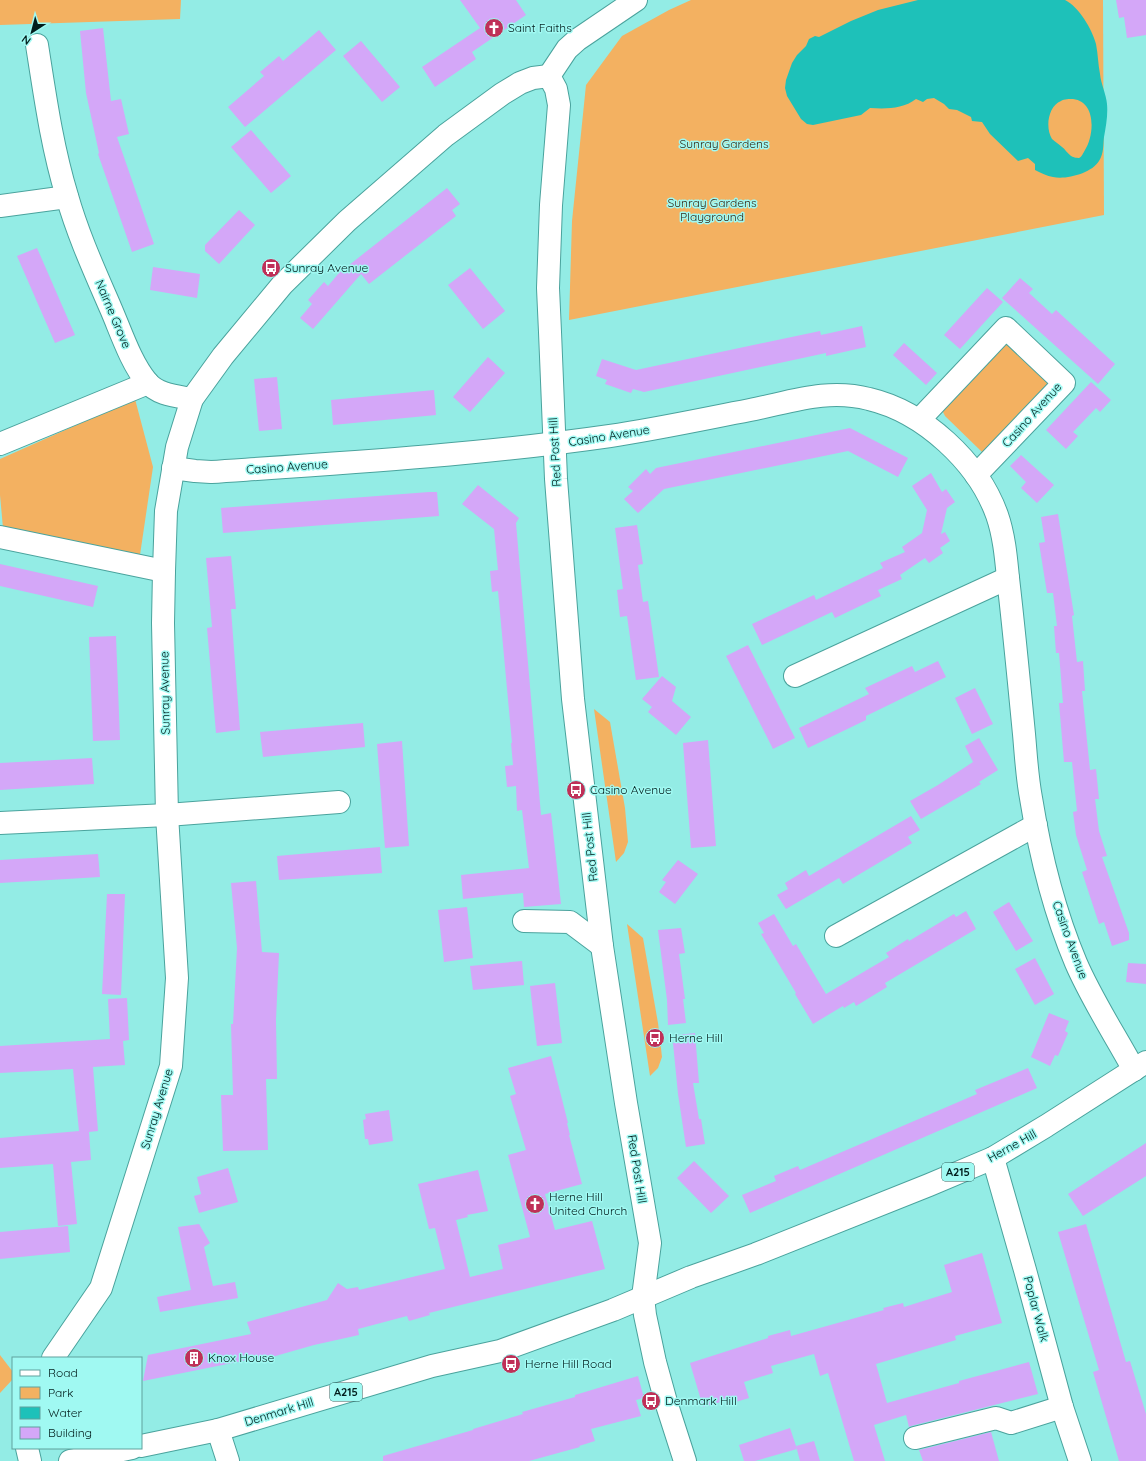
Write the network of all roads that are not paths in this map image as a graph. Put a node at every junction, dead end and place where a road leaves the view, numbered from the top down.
1 (636, 0) edge
2 (37, 45) dead end
3 (549, 76) junction
4 (67, 197) junction
5 (0, 206) edge
6 (148, 383) junction
7 (192, 398) junction
8 (919, 420) junction
9 (0, 444) edge
10 (554, 444) junction
11 (173, 468) junction
12 (976, 475) junction
13 (0, 537) edge
14 (164, 571) junction
15 (1008, 578) junction
16 (795, 676) dead end
17 (339, 802) dead end
18 (167, 815) junction
19 (0, 823) edge
20 (1036, 824) junction
21 (524, 921) dead end
22 (836, 936) dead end
23 (602, 946) junction
24 (1140, 1066) edge
25 (993, 1158) junction
26 (643, 1297) junction
27 (54, 1357) edge
28 (1062, 1407) junction
29 (218, 1430) junction
30 (915, 1438) dead end
31 (142, 1446) edge
32 (27, 1449) edge
33 (127, 1449) edge
34 (30, 1461) edge
35 (70, 1461) edge
36 (228, 1461) edge
37 (685, 1461) edge
38 (1080, 1461) edge

1 - 3 street
2 - 4 street, Nairne Grove
3 - 7 street, Sunray Avenue
3 - 10 street, Red Post Hill
4 - 5 street
4 - 6 street, Nairne Grove
6 - 7 street, Nairne Grove
6 - 9 street
7 - 11 street, Sunray Avenue
8 - 10 street, Casino Avenue
8 - 12 street, Casino Avenue
8 - 12 street, Casino Avenue
10 - 11 street, Casino Avenue
10 - 23 street, Red Post Hill
11 - 14 street, Sunray Avenue
12 - 15 street, Casino Avenue
13 - 14 street
14 - 18 street, Sunray Avenue
15 - 16 street
15 - 20 street, Casino Avenue
17 - 18 street
18 - 19 street
18 - 27 street, Sunray Avenue
20 - 22 street
20 - 24 street, Casino Avenue
21 - 23 street
23 - 26 street, Red Post Hill
24 - 25 street, Herne Hill / A215
25 - 26 street, Herne Hill / A215
25 - 28 street, Poplar Walk
26 - 29 street, Denmark Hill / A215
26 - 37 street
28 - 30 street
28 - 38 street, Poplar Walk
29 - 31 street, Denmark Hill / A215
29 - 36 street
32 - 34 street
33 - 35 street

